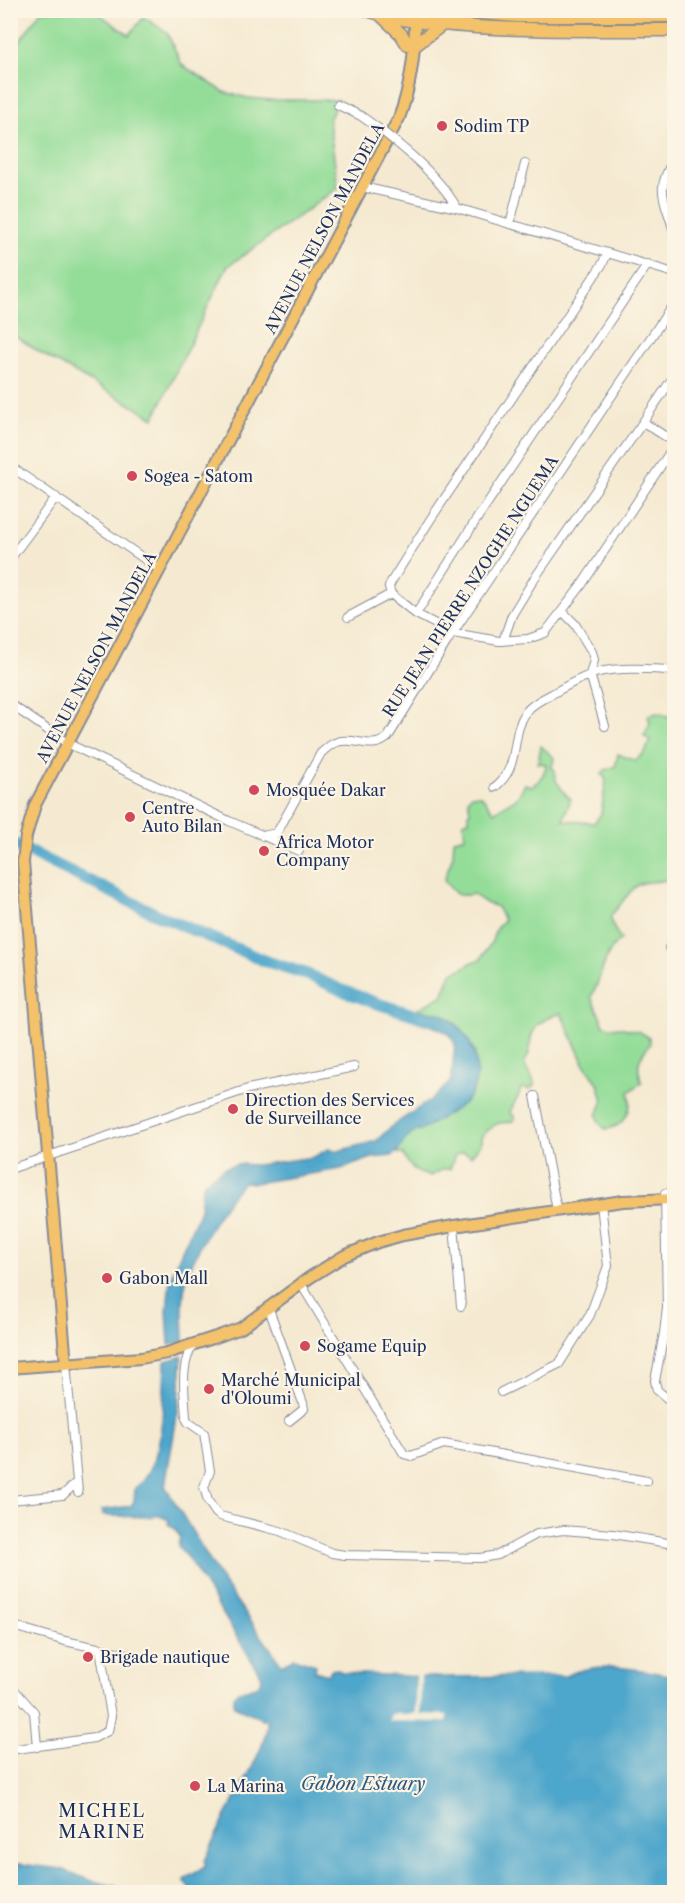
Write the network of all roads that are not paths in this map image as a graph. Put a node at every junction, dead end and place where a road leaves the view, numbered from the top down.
1 (367, 10) edge
2 (446, 11) edge
3 (381, 15) junction
4 (675, 16) edge
5 (411, 20) junction
6 (443, 24) junction
7 (675, 30) edge
8 (412, 48) junction
9 (338, 105) dead end
10 (675, 159) edge
11 (525, 164) dead end
12 (362, 187) junction
13 (457, 208) junction
14 (510, 224) junction
15 (675, 232) edge
16 (607, 253) junction
17 (648, 264) junction
18 (675, 273) edge
19 (675, 303) edge
20 (675, 376) edge
21 (643, 422) junction
22 (675, 444) edge
23 (10, 466) edge
24 (56, 497) junction
25 (10, 559) edge
26 (159, 569) junction
27 (391, 594) junction
28 (563, 612) junction
29 (416, 614) junction
30 (348, 618) dead end
31 (453, 633) junction
32 (503, 641) junction
33 (675, 672) edge
34 (590, 674) junction
35 (10, 705) edge
36 (605, 726) dead end
37 (67, 743) junction
38 (495, 787) dead end
39 (263, 836) junction
40 (299, 851) dead end
41 (354, 1067) dead end
42 (535, 1096) dead end
43 (48, 1155) junction
44 (10, 1169) edge
45 (670, 1196) edge
46 (601, 1204) junction
47 (557, 1208) junction
48 (454, 1226) junction
49 (301, 1284) junction
50 (461, 1306) dead end
51 (269, 1309) junction
52 (228, 1331) junction
53 (189, 1346) junction
54 (66, 1364) junction
55 (10, 1368) edge
56 (501, 1392) dead end
57 (675, 1404) edge
58 (289, 1421) dead end
59 (647, 1481) dead end
60 (77, 1482) junction
61 (78, 1492) dead end
62 (10, 1500) edge
63 (675, 1544) edge
64 (10, 1625) edge
65 (100, 1648) junction
66 (135, 1656) dead end
67 (10, 1685) edge
68 (37, 1747) junction
69 (10, 1750) edge

1 - 3 highway
2 - 4 highway
3 - 5 highway
3 - 8 highway
5 - 6 highway
5 - 8 main road, AVENUE NELSON MANDELA
6 - 7 highway
6 - 8 highway
8 - 12 main road, AVENUE NELSON MANDELA
9 - 13 street, bridge
10 - 15 street
11 - 14 street
12 - 13 street
12 - 26 main road, AVENUE NELSON MANDELA
13 - 14 street
14 - 16 street
16 - 17 street
16 - 27 street
17 - 18 street
17 - 29 street
19 - 31 street, RUE JEAN PIERRE NZOGHE NGUEMA
20 - 21 street
21 - 22 street
21 - 32 street
22 - 28 street
23 - 24 street
24 - 25 street
24 - 26 street
26 - 37 main road, AVENUE NELSON MANDELA
27 - 29 street
27 - 30 street
28 - 32 street
28 - 34 street
29 - 31 street
31 - 32 street
31 - 39 street, RUE JEAN PIERRE NZOGHE NGUEMA
33 - 34 street
34 - 36 street
34 - 38 street
35 - 37 street
37 - 39 street
37 - 43 main road, AVENUE NELSON MANDELA
39 - 40 street
41 - 43 street
42 - 47 street
43 - 44 street
43 - 54 main road, AVENUE NELSON MANDELA
45 - 46 main road
45 - 47 main road
45 - 57 street
46 - 47 main road
46 - 56 street
47 - 48 main road
47 - 52 main road
48 - 49 main road
48 - 50 street
49 - 51 main road
49 - 59 street
51 - 52 main road
51 - 58 street
52 - 53 main road
53 - 54 main road
53 - 63 street
54 - 55 main road
54 - 60 street
60 - 61 street
60 - 62 street
64 - 65 street
65 - 66 street
65 - 68 street
67 - 68 street
68 - 69 street

